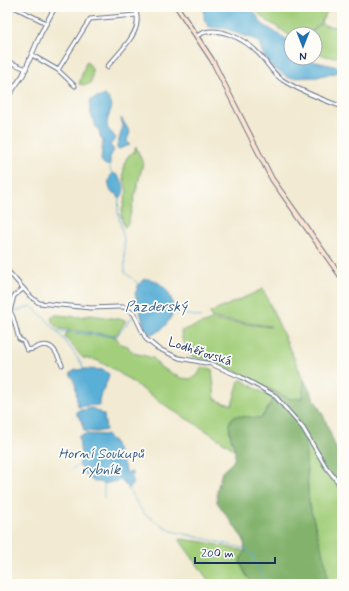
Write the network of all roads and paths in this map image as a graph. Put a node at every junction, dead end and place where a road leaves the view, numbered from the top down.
1 (14, 7) edge
2 (55, 7) edge
3 (136, 7) edge
4 (177, 7) edge
5 (136, 15) junction
6 (46, 23) junction
7 (196, 36) junction
8 (32, 55) junction
9 (7, 61) edge
10 (107, 67) dead end
11 (26, 69) junction
12 (58, 70) junction
13 (75, 86) dead end
14 (7, 97) edge
15 (342, 108) edge
16 (7, 270) edge
17 (342, 278) edge
18 (23, 289) junction
19 (9, 312) edge
20 (62, 365) dead end
21 (342, 487) edge

1 - 6 street
2 - 6 street
3 - 5 street
4 - 7 main road
5 - 10 street
5 - 12 street
6 - 8 street
7 - 15 street
7 - 17 main road
8 - 11 street
8 - 12 street
9 - 11 street
11 - 14 street
12 - 13 street
16 - 18 street, Lodhéřovská
18 - 19 street
18 - 21 street, Lodhéřovská
19 - 20 street

